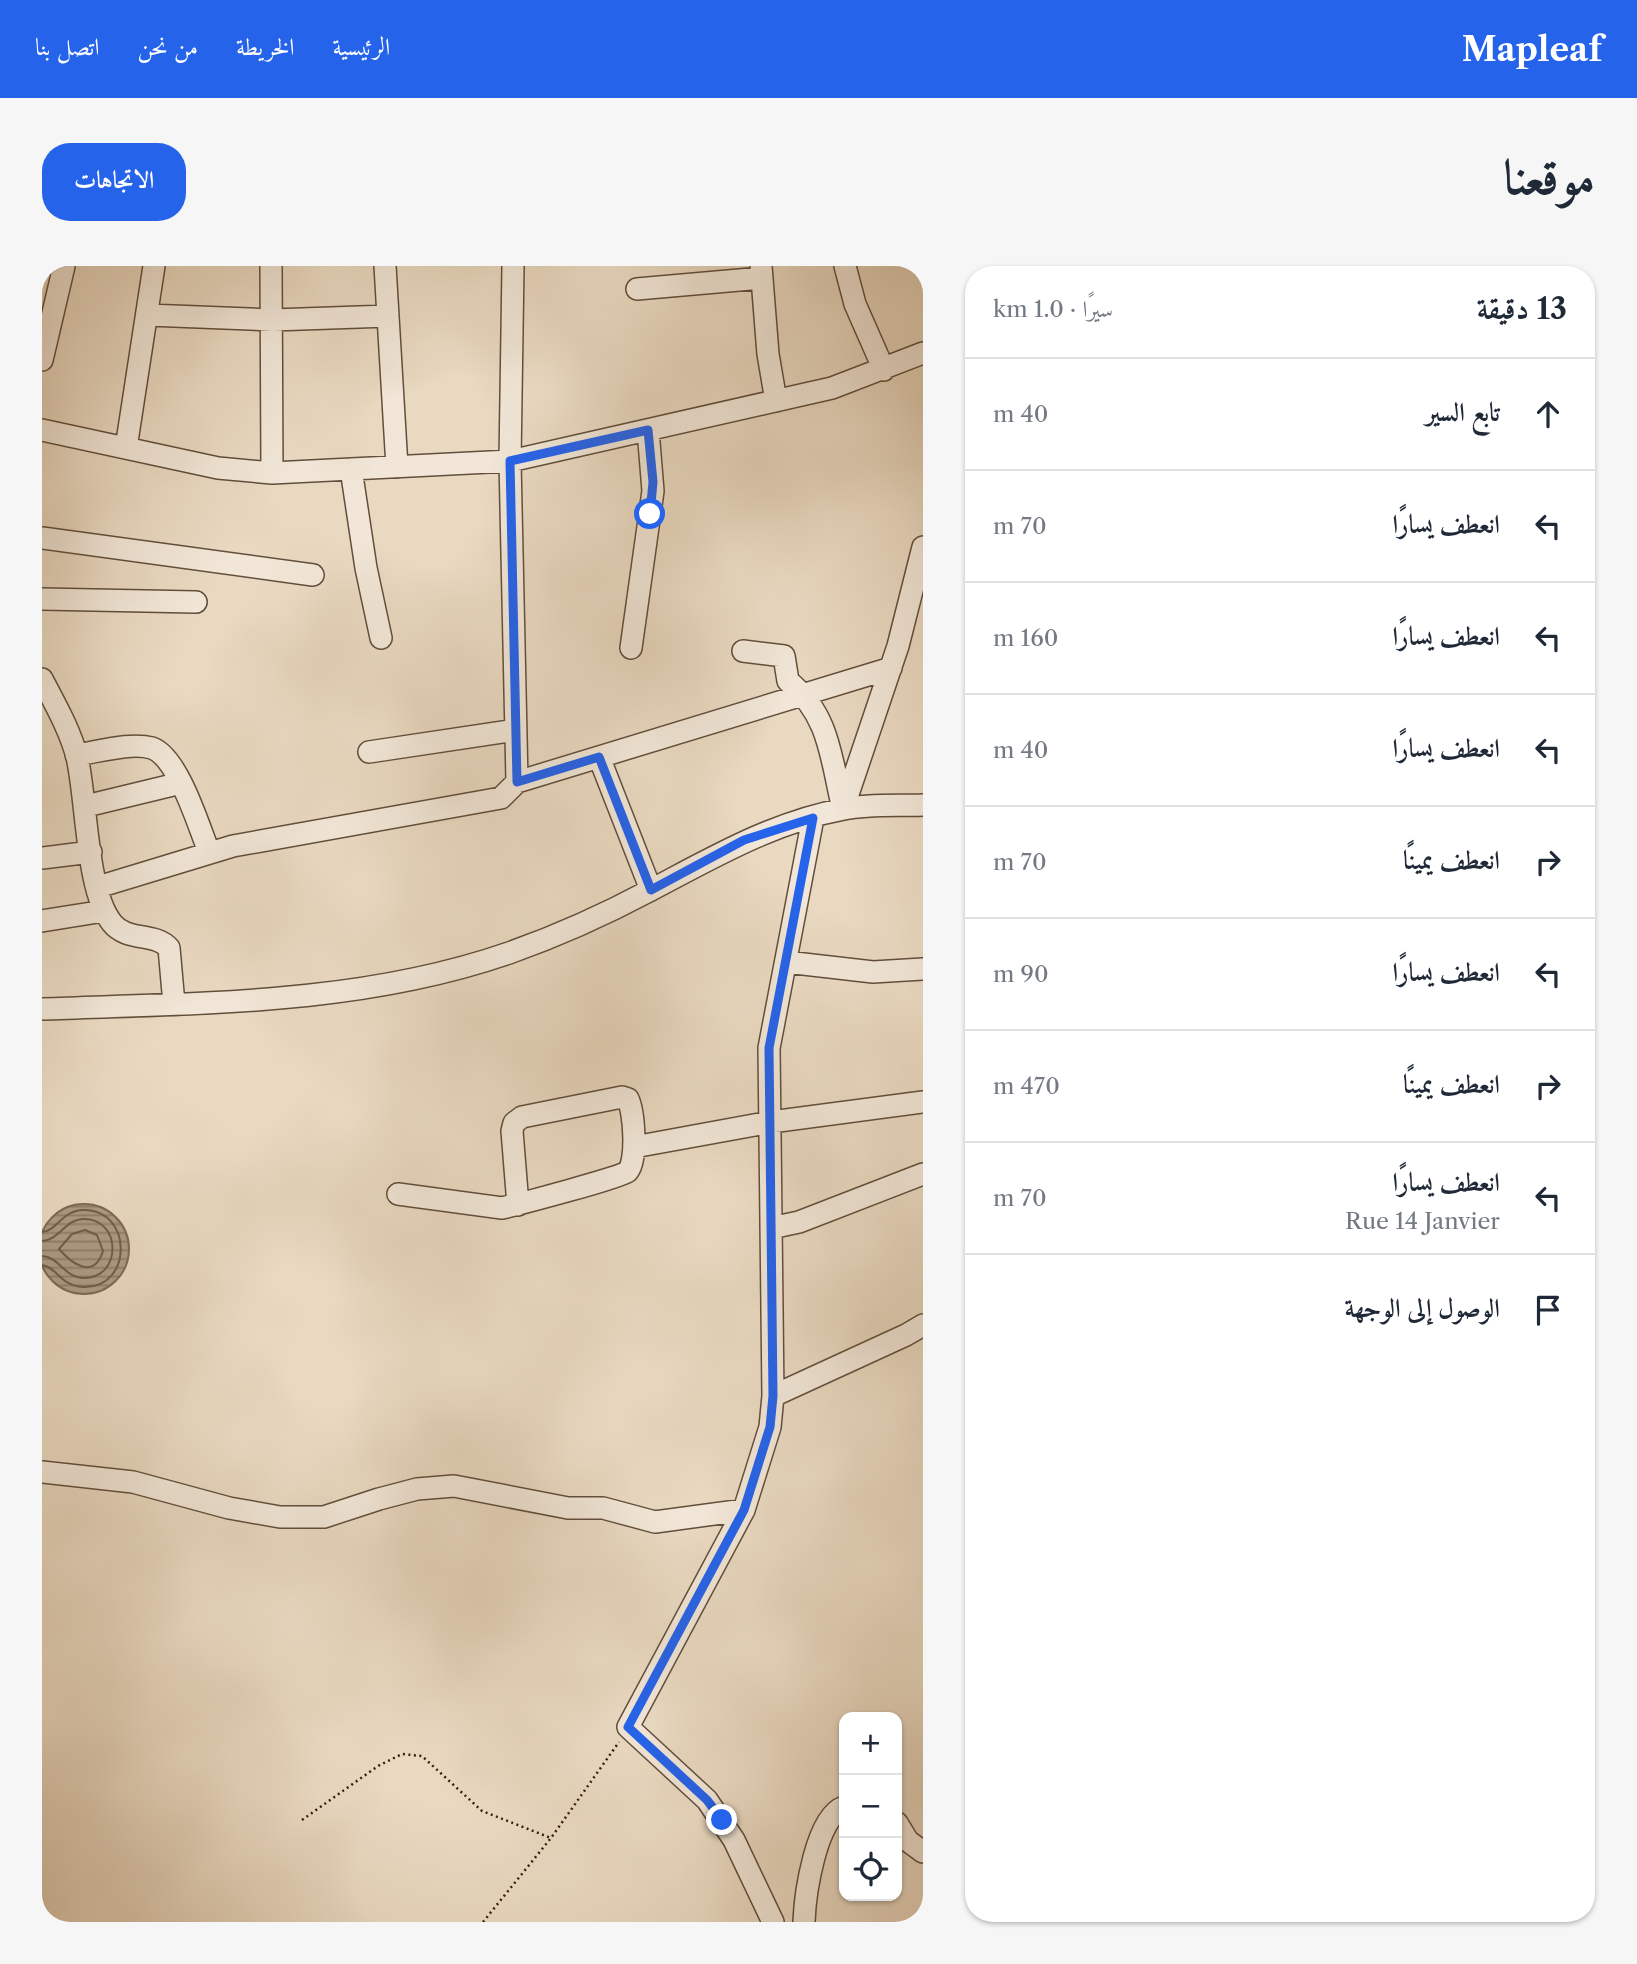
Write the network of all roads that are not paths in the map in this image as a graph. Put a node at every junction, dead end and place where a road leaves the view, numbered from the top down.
1 (64, 266) edge
2 (154, 266) edge
3 (271, 266) edge
4 (385, 266) edge
5 (513, 266) edge
6 (845, 266) edge
7 (761, 272) edge
8 (638, 289) dead end
9 (148, 315) junction
10 (388, 316) junction
11 (273, 320) junction
12 (923, 353) edge
13 (42, 360) edge
14 (884, 370) junction
15 (776, 401) junction
16 (42, 430) edge
17 (648, 430) junction
18 (126, 448) junction
19 (510, 461) junction
20 (397, 467) junction
21 (351, 469) junction
22 (272, 472) junction
23 (42, 538) edge
24 (923, 547) edge
25 (313, 575) dead end
26 (919, 586) edge
27 (42, 599) edge
28 (196, 602) dead end
29 (381, 638) dead end
30 (631, 648) dead end
31 (743, 651) dead end
32 (891, 668) junction
33 (42, 680) edge
34 (804, 694) junction
35 (516, 730) junction
36 (369, 752) dead end
37 (76, 755) junction
38 (599, 757) junction
39 (517, 782) junction
40 (181, 783) junction
41 (923, 805) edge
42 (86, 806) junction
43 (843, 809) junction
44 (813, 818) junction
45 (91, 852) junction
46 (209, 852) junction
47 (42, 858) edge
48 (98, 887) junction
49 (651, 890) junction
50 (104, 911) junction
51 (42, 921) edge
52 (786, 962) junction
53 (923, 970) edge
54 (174, 1004) junction
55 (42, 1009) edge
56 (923, 1102) edge
57 (771, 1122) junction
58 (634, 1147) junction
59 (923, 1174) edge
60 (398, 1194) dead end
61 (518, 1205) junction
62 (771, 1228) junction
63 (923, 1325) edge
64 (773, 1396) junction
65 (42, 1472) edge
66 (744, 1510) junction
67 (839, 1809) edge
68 (902, 1831) edge
69 (923, 1852) edge
70 (773, 1922) edge
71 (804, 1922) edge

1 - 13 street
2 - 9 street
3 - 11 street
4 - 10 street
5 - 19 street
6 - 14 street
7 - 8 street
7 - 15 street
9 - 11 street
9 - 18 street
10 - 11 street
10 - 20 street
11 - 22 street
12 - 14 street
14 - 15 street
15 - 17 street
16 - 18 street
17 - 19 street
17 - 30 street
18 - 22 street
19 - 20 street
19 - 35 street
20 - 21 street
21 - 22 street
21 - 29 street
23 - 25 street
24 - 26 street
26 - 32 street
27 - 28 street
31 - 34 street
32 - 34 street
32 - 43 street
33 - 37 street
34 - 38 street
34 - 43 street
35 - 36 street
35 - 39 street
37 - 40 street
37 - 42 street
38 - 39 street
38 - 49 street
39 - 46 street
40 - 42 street
40 - 46 street
41 - 43 street
42 - 45 street
43 - 44 street
44 - 49 street
44 - 52 street
45 - 47 street
45 - 48 street
46 - 48 street
48 - 50 street
49 - 54 street
50 - 51 street
50 - 54 street
52 - 53 street
52 - 57 street
54 - 55 street
56 - 57 street
57 - 58 street
57 - 62 street
58 - 61 street
58 - 61 street
59 - 62 street
60 - 61 street
62 - 64 street
63 - 64 street
64 - 66 street
65 - 66 street
66 - 70 street
67 - 71 street
68 - 69 street

